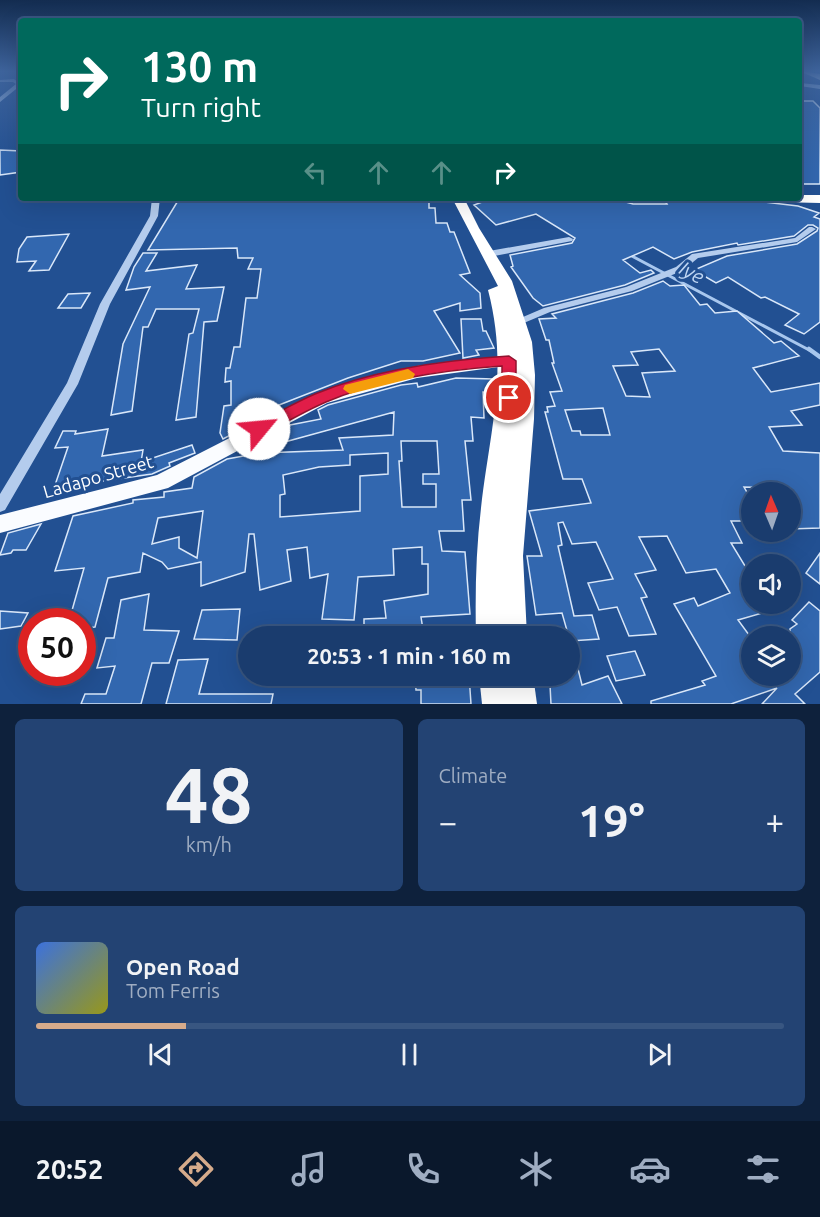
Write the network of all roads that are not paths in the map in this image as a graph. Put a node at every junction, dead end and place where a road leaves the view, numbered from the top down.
1 (820, 193) edge
2 (802, 194) edge
3 (802, 199) edge
4 (820, 199) edge
5 (156, 201) edge
6 (449, 201) edge
7 (460, 201) edge
8 (812, 230) dead end
9 (569, 239) dead end
10 (489, 254) junction
11 (519, 322) junction
12 (509, 361) junction
13 (0, 506) edge
14 (0, 524) edge
15 (490, 626) edge
16 (513, 626) edge
17 (495, 686) edge
18 (520, 686) edge
19 (497, 704) edge
20 (522, 704) edge

1 - 2 highway
3 - 4 highway
5 - 13 street
6 - 12 highway
7 - 10 highway
8 - 11 street
9 - 10 street
10 - 11 highway
11 - 16 highway
12 - 14 main road, Ladapo Street
12 - 15 highway
17 - 19 highway
18 - 20 highway

